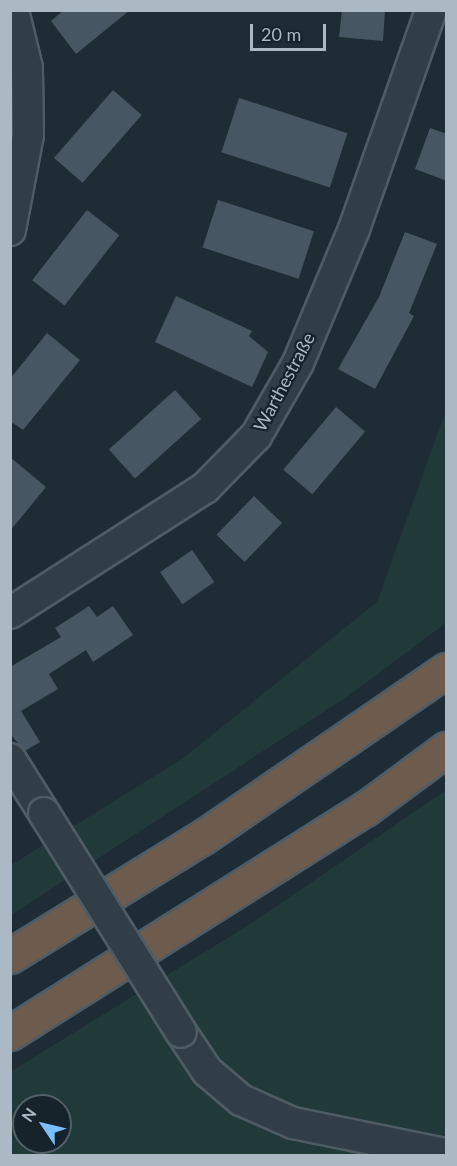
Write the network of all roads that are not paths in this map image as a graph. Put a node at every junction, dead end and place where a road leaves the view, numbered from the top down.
1 (13, 10) edge
2 (431, 10) edge
3 (10, 230) edge
4 (10, 613) edge
5 (447, 670) edge
6 (447, 749) edge
7 (10, 759) edge
8 (10, 956) edge
9 (10, 1033) edge
10 (447, 1154) edge

1 - 3 street
2 - 4 street, Warthestraße
5 - 8 highway
6 - 9 highway
7 - 10 street, bridge

